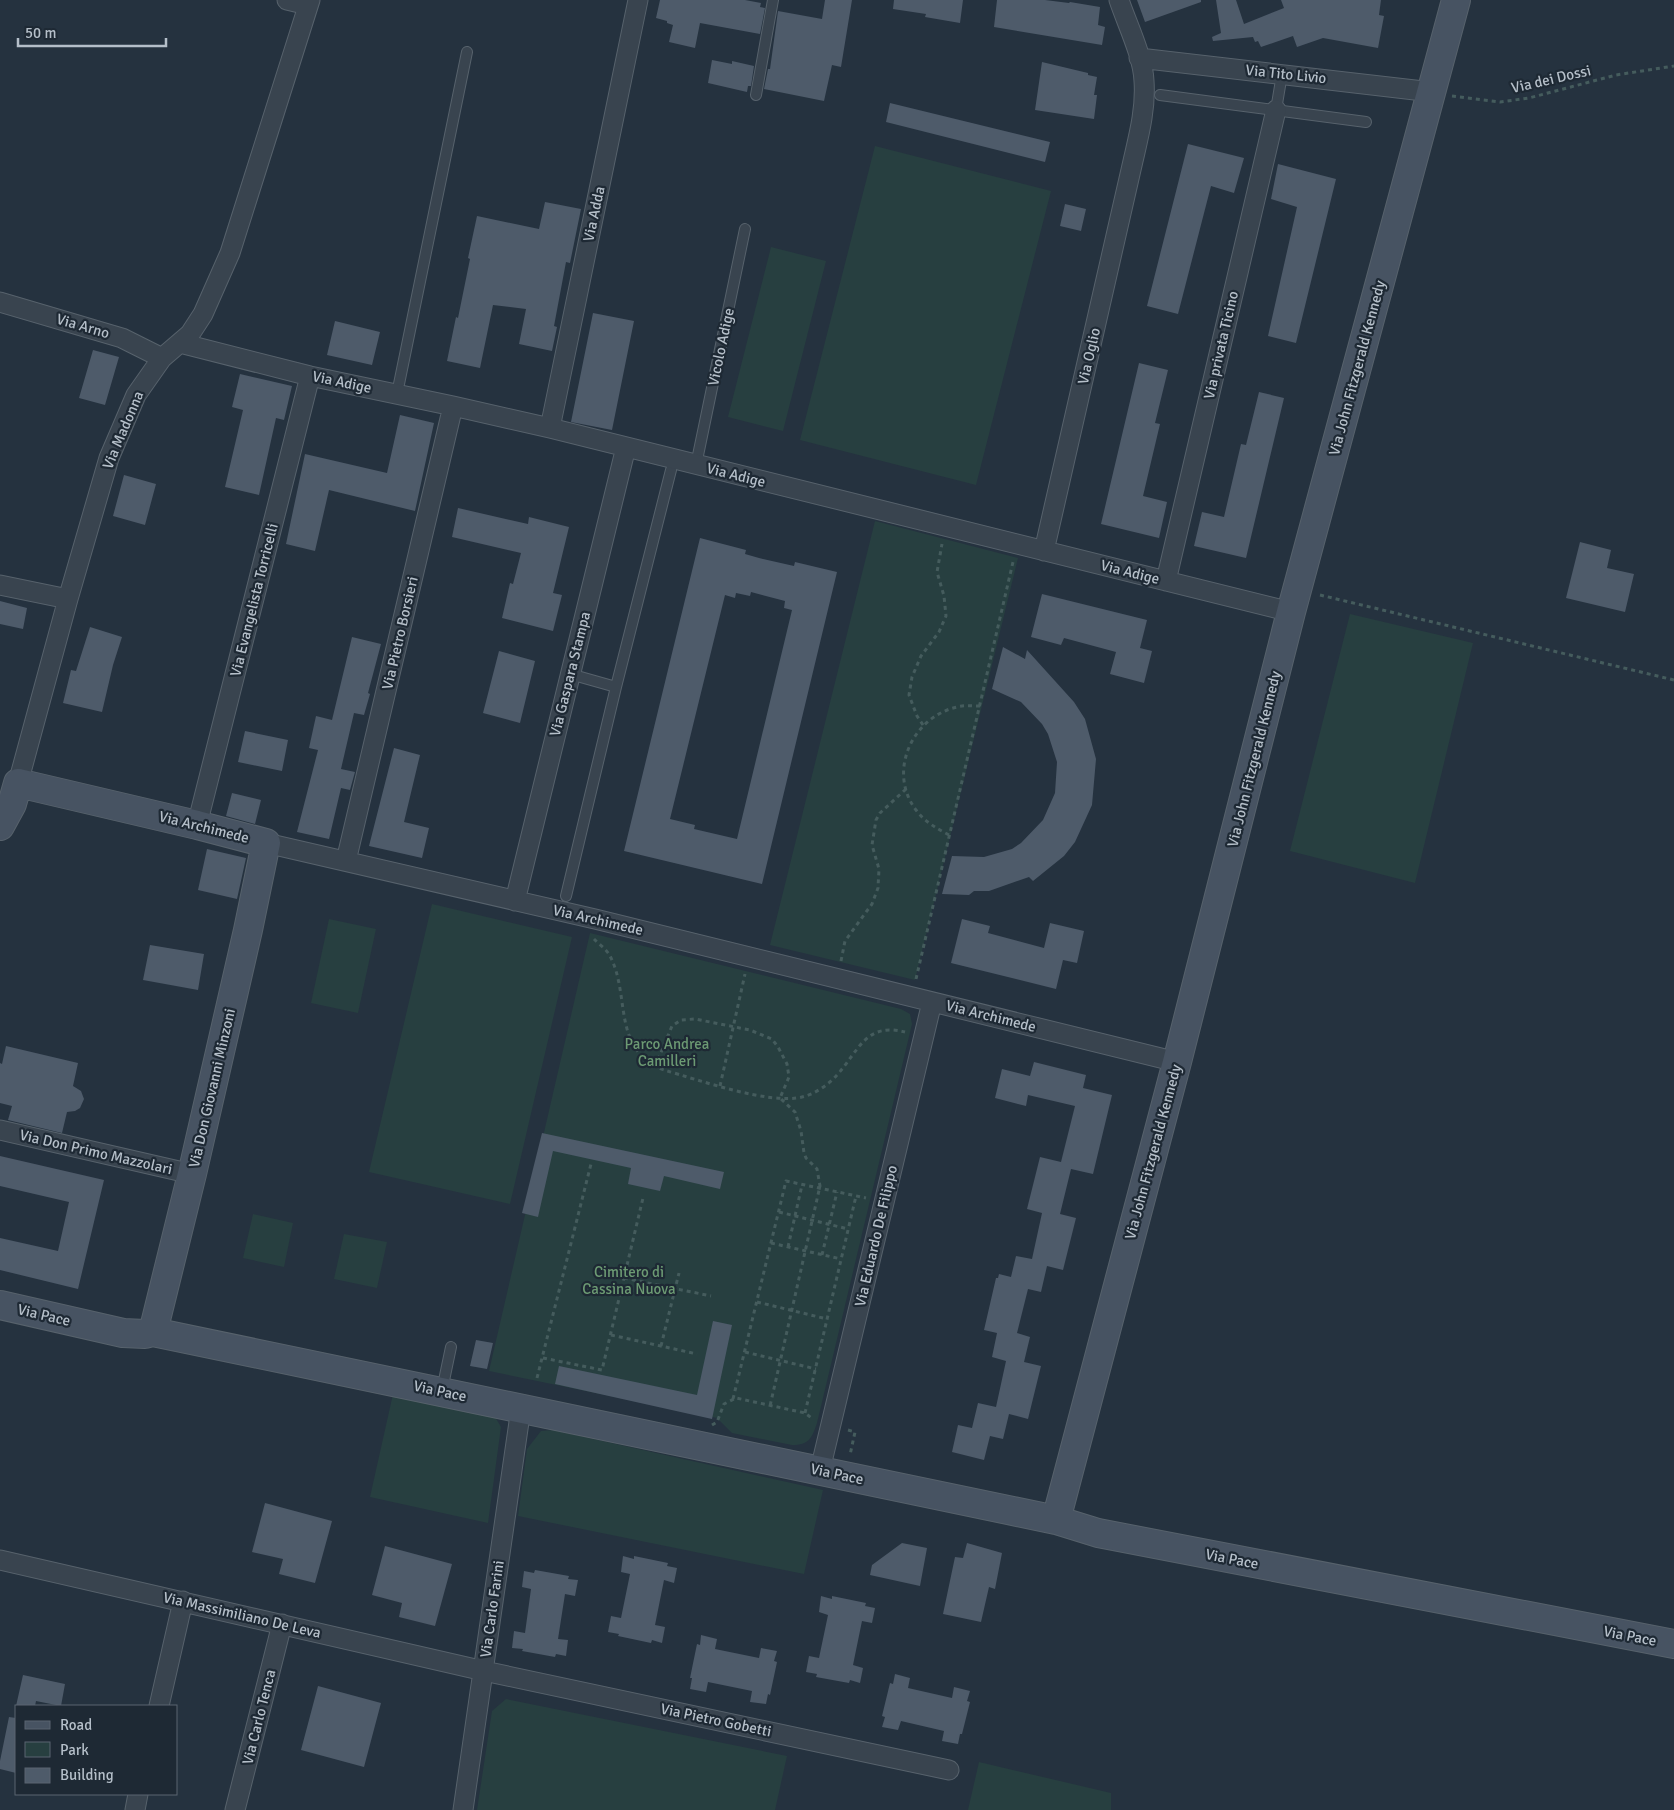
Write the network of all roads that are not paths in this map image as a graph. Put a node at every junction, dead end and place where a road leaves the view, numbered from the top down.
1 (287, 0) edge
2 (638, 0) edge
3 (773, 0) edge
4 (1119, 0) edge
5 (1456, 0) edge
6 (309, 2) edge
7 (467, 52) dead end
8 (1139, 58) junction
9 (1282, 74) junction
10 (1432, 92) junction
11 (756, 95) dead end
12 (1160, 95) dead end
13 (1276, 110) junction
14 (1366, 122) dead end
15 (745, 229) dead end
16 (0, 302) edge
17 (180, 343) junction
18 (162, 358) junction
19 (310, 376) junction
20 (398, 389) junction
21 (453, 406) junction
22 (550, 428) junction
23 (626, 447) junction
24 (696, 465) junction
25 (670, 470) dead end
26 (1044, 551) junction
27 (1166, 581) junction
28 (0, 585) edge
29 (68, 599) junction
30 (1295, 600) junction
31 (570, 674) junction
32 (616, 687) junction
33 (18, 783) junction
34 (197, 825) junction
35 (0, 826) edge
36 (266, 842) junction
37 (346, 861) junction
38 (566, 896) dead end
39 (515, 901) junction
40 (932, 1002) junction
41 (1177, 1062) junction
42 (0, 1130) edge
43 (192, 1174) junction
44 (0, 1305) edge
45 (153, 1332) junction
46 (451, 1347) dead end
47 (442, 1391) junction
48 (521, 1408) junction
49 (820, 1470) junction
50 (1056, 1520) junction
51 (0, 1560) edge
52 (183, 1601) junction
53 (282, 1624) junction
54 (1674, 1644) edge
55 (484, 1671) junction
56 (159, 1705) edge
57 (949, 1770) dead end
58 (138, 1795) edge
59 (135, 1810) edge
60 (235, 1810) edge
61 (463, 1810) edge

1 - 6 street
2 - 22 street, Via Adda
3 - 11 lane
4 - 8 street, Via Oglio
5 - 10 street, Via John Fitzgerald Kennedy
6 - 17 street, Via Madonna
7 - 20 lane
8 - 9 street, Via Tito Livio
8 - 26 street, Via Oglio
9 - 10 street, Via Tito Livio
9 - 13 lane
10 - 30 street, Via John Fitzgerald Kennedy
12 - 13 lane
13 - 14 lane
13 - 27 street, Via privata Ticino
15 - 24 lane, Vicolo Adige
16 - 18 street, Via Arno
17 - 18 street, Via Madonna
17 - 19 street, Via Adige
18 - 29 street, Via Madonna
19 - 20 street, Via Adige
19 - 34 street, Via Evangelista Torricelli
20 - 21 street, Via Adige
21 - 22 street, Via Adige
21 - 37 street, Via Pietro Borsieri
22 - 23 street, Via Adige
23 - 24 street, Via Adige
23 - 31 street, Via Gaspara Stampa
24 - 26 street, Via Adige
25 - 32 lane
26 - 27 street, Via Adige
27 - 30 street, Via Adige
28 - 29 street
29 - 33 street, Via Madonna
30 - 41 street, Via John Fitzgerald Kennedy
31 - 32 lane
31 - 39 street, Via Gaspara Stampa
32 - 38 lane
33 - 34 street, Via Archimede
33 - 35 street, Via Madonna
34 - 36 street, Via Archimede
36 - 37 street, Via Archimede
36 - 43 street, Via Don Giovanni Minzoni
37 - 39 street, Via Archimede
39 - 40 street, Via Archimede
40 - 41 street, Via Archimede
40 - 49 street, Via Eduardo De Filippo
41 - 50 street, Via John Fitzgerald Kennedy
42 - 43 street, Via Don Primo Mazzolari
43 - 45 street, Via Don Giovanni Minzoni
44 - 45 street, Via Pace
45 - 47 street, Via Pace
46 - 47 lane
47 - 48 street, Via Pace
48 - 49 street, Via Pace
48 - 55 street, Via Carlo Farini
49 - 50 street, Via Pace
50 - 54 street, Via Pace
51 - 52 street, Via Massimiliano De Leva
52 - 53 street, Via Massimiliano De Leva
52 - 56 street
53 - 55 street, Via Massimiliano De Leva
53 - 60 street, Via Carlo Tenca
55 - 57 street, Via Pietro Gobetti
55 - 61 street, Via Carlo Farini
58 - 59 street

